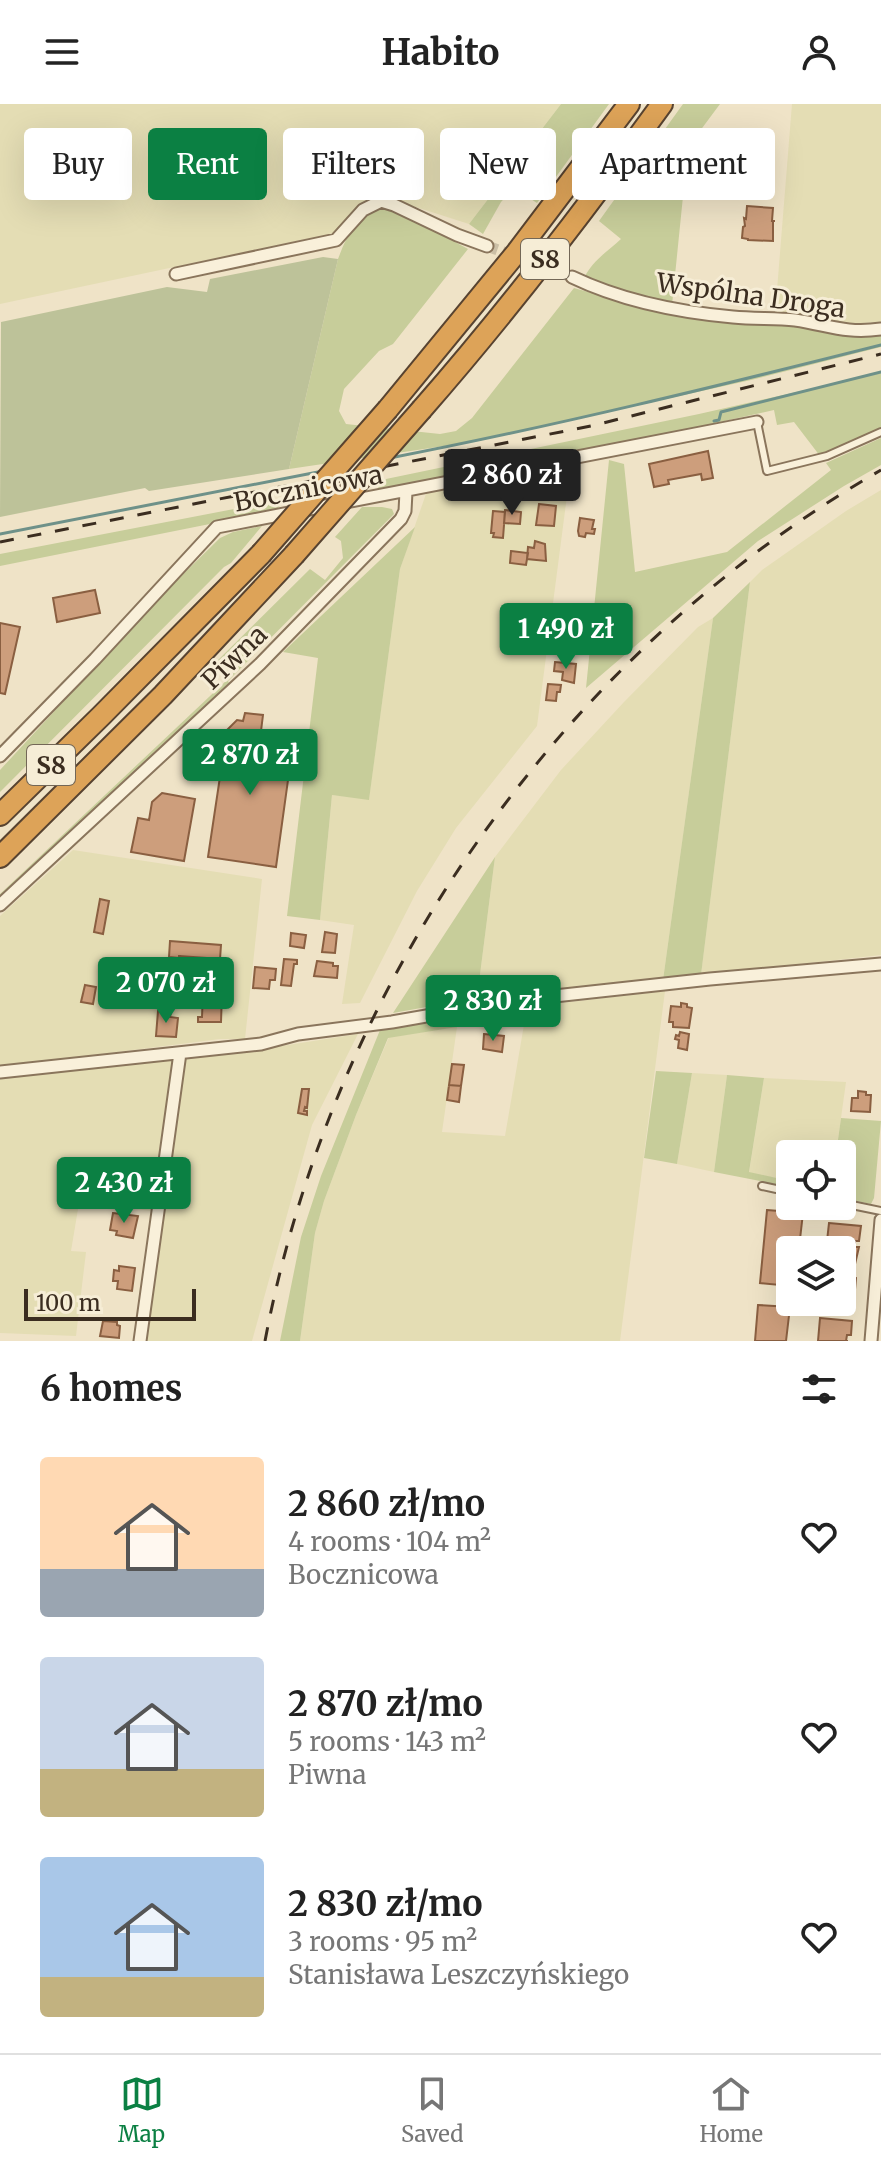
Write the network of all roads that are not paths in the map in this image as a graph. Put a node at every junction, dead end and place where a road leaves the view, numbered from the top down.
1 (629, 104) edge
2 (662, 104) edge
3 (487, 246) tunnel mouth
4 (176, 274) dead end
5 (572, 277) tunnel mouth
6 (881, 329) edge
7 (757, 422) joint
8 (881, 432) edge
9 (406, 492) junction
10 (0, 756) edge
11 (0, 815) edge
12 (0, 857) edge
13 (0, 905) edge
14 (881, 964) edge
15 (180, 1053) junction
16 (0, 1072) edge
17 (762, 1186) dead end
18 (776, 1189) edge
19 (856, 1206) edge
20 (881, 1211) edge
21 (881, 1220) edge
22 (140, 1341) edge
23 (871, 1341) edge

1 - 11 highway, S8, bridge
2 - 12 highway, S8, bridge
3 - 4 street
5 - 6 street, Wspólna Droga
7 - 8 lane, Bocznicowa
7 - 9 street, Bocznicowa
9 - 10 street, Bocznicowa
9 - 13 street, Piwna
14 - 15 street
15 - 16 street
15 - 22 street
17 - 18 lane
19 - 20 lane
21 - 23 street

